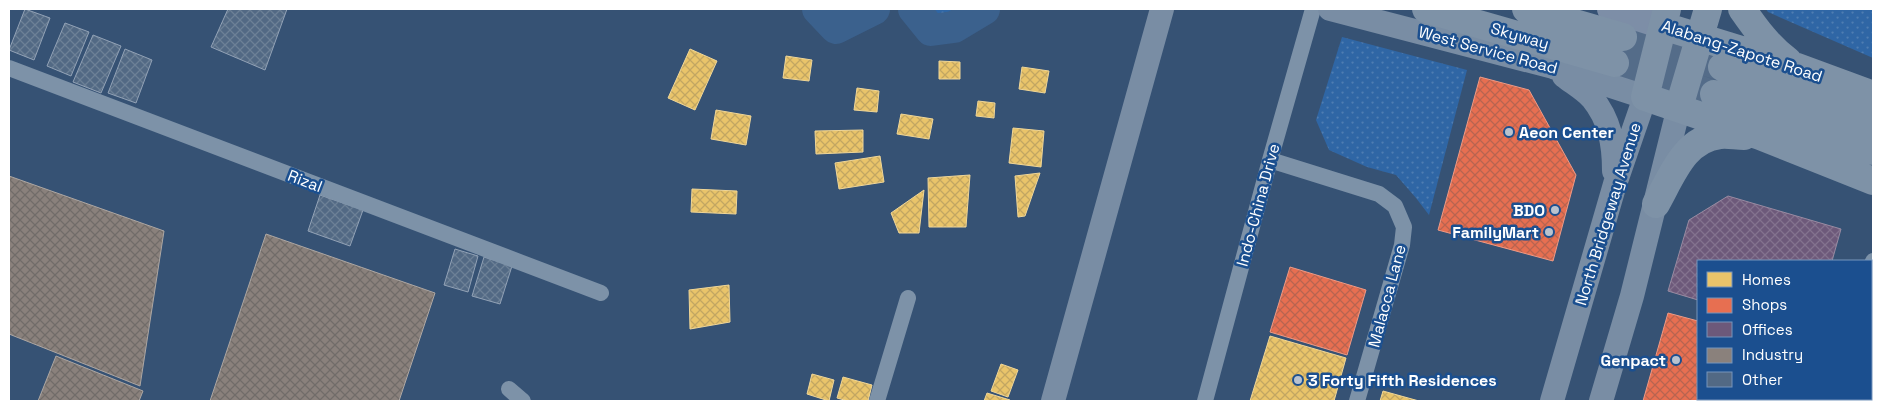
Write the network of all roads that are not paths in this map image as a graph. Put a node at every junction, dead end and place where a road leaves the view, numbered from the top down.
1 (1162, 9) edge
2 (1313, 9) edge
3 (1330, 9) edge
4 (1426, 9) edge
5 (1526, 9) edge
6 (1610, 9) edge
7 (1708, 9) edge
8 (1742, 9) edge
9 (1665, 17) edge
10 (1623, 37) tunnel mouth
11 (1700, 37) junction
12 (1615, 63) tunnel mouth
13 (1553, 67) junction
14 (1722, 67) tunnel mouth
15 (9, 68) edge
16 (1797, 68) junction
17 (1714, 94) tunnel mouth
18 (1873, 95) edge
19 (1645, 97) junction
20 (1679, 108) junction
21 (1873, 122) edge
22 (1760, 136) junction
23 (1873, 151) edge
24 (1270, 160) junction
25 (1873, 181) edge
26 (1614, 184) junction
27 (1656, 204) junction
28 (601, 293) dead end
29 (908, 298) dead end
30 (509, 389) dead end
31 (523, 401) edge
32 (877, 401) edge
33 (1053, 401) edge
34 (1205, 401) edge
35 (1357, 401) edge
36 (1552, 401) edge
37 (1601, 401) edge

1 - 33 main road
2 - 24 street, Indo-China Drive
3 - 13 main road, West Service Road
4 - 12 highway, Skyway
5 - 10 highway, Skyway
6 - 9 main road, Alabang-Zapote Road
7 - 11 highway
8 - 16 highway
9 - 11 highway, Alabang-Zapote Road
9 - 19 highway, North Bridgeway Avenue
11 - 16 highway, Alabang-Zapote Road
11 - 20 highway
13 - 19 main road, West Service Road
13 - 26 main road
14 - 21 highway
15 - 28 street, Rizal
16 - 18 highway, Alabang-Zapote Road
17 - 23 highway
19 - 20 highway
19 - 26 main road, North Bridgeway Avenue
20 - 22 highway
20 - 27 main road
22 - 25 highway
22 - 27 highway
24 - 34 street, Indo-China Drive
24 - 35 street, Malacca Lane
26 - 36 main road, North Bridgeway Avenue
27 - 37 main road
29 - 32 street
30 - 31 street

